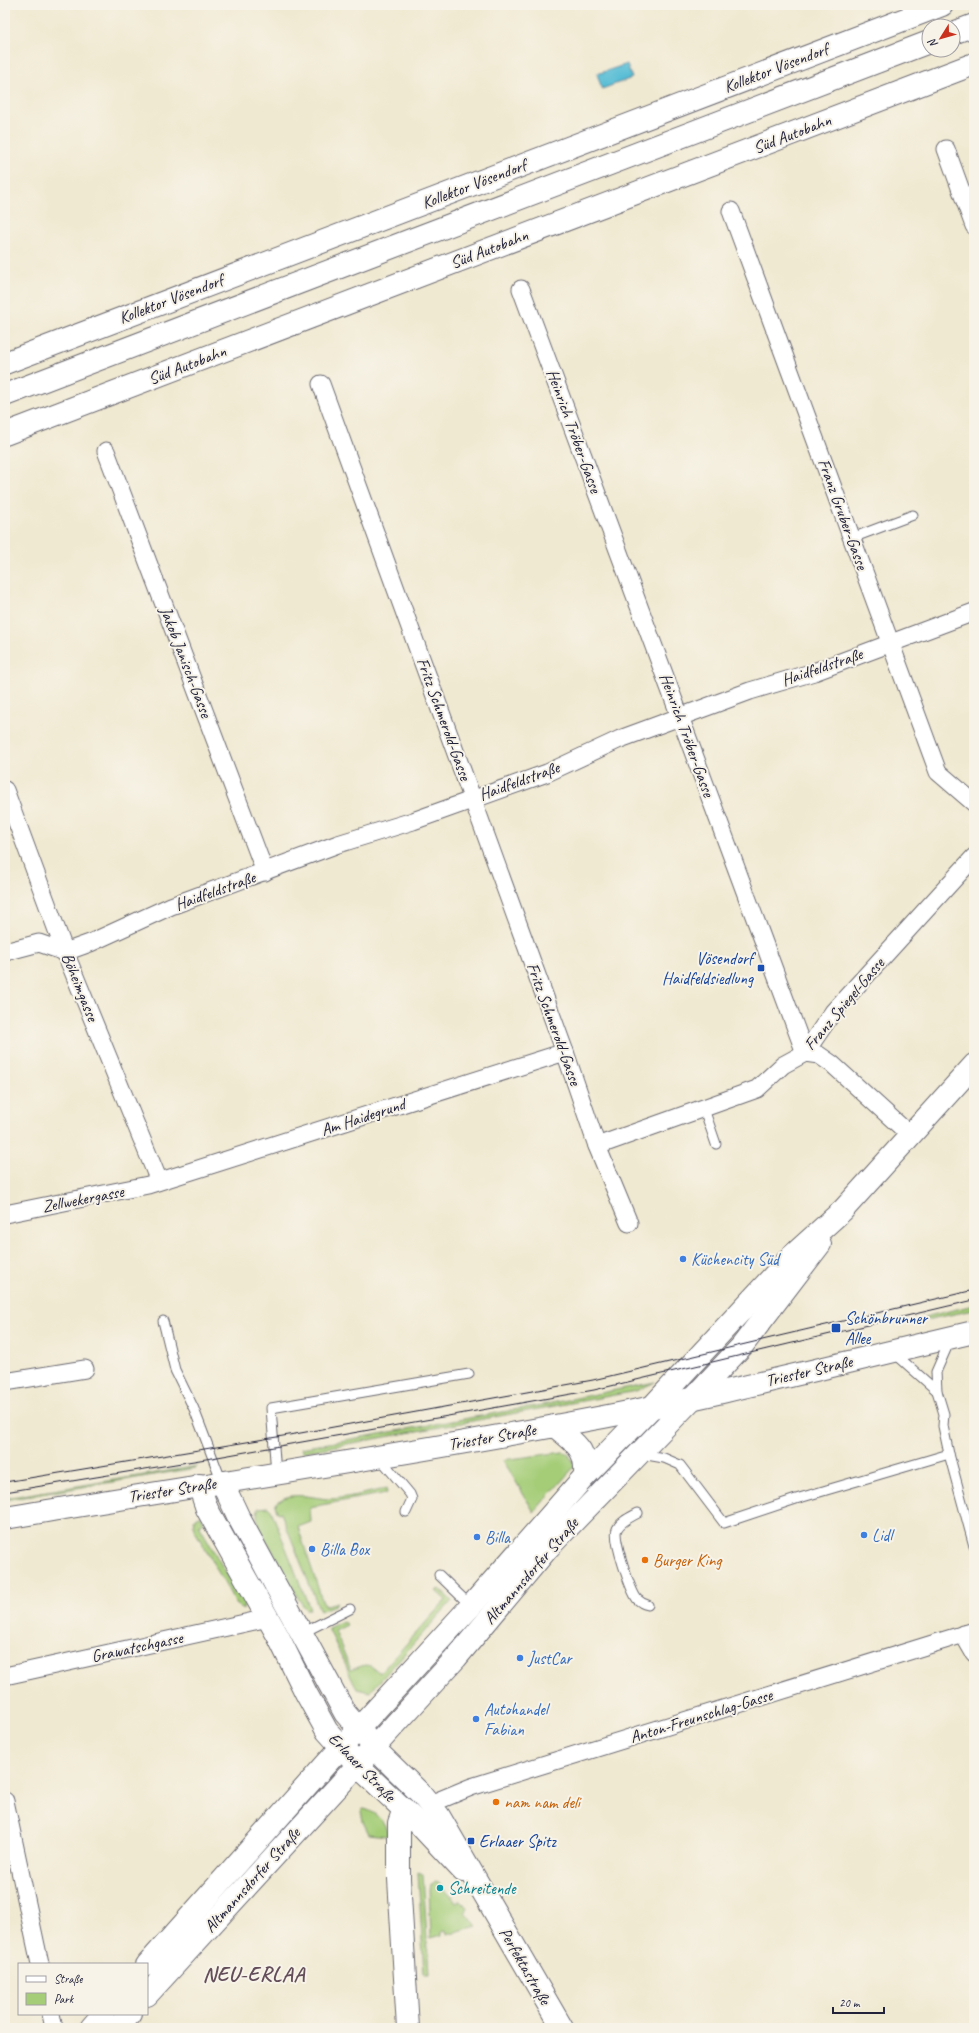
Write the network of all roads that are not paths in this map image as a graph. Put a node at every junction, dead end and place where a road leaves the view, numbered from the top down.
1 (942, 5) edge
2 (974, 25) edge
3 (961, 30) edge
4 (921, 45) edge
5 (974, 64) edge
6 (946, 149) dead end
7 (732, 211) dead end
8 (974, 226) edge
9 (521, 290) dead end
10 (5, 363) edge
11 (321, 384) dead end
12 (5, 395) edge
13 (5, 434) edge
14 (106, 451) dead end
15 (913, 515) dead end
16 (852, 538) junction
17 (974, 612) edge
18 (890, 644) junction
19 (681, 718) junction
20 (5, 790) edge
21 (473, 798) junction
22 (974, 803) edge
23 (974, 857) edge
24 (265, 872) junction
25 (5, 952) edge
26 (65, 952) junction
27 (565, 1052) junction
28 (805, 1053) junction
29 (974, 1065) edge
30 (704, 1109) junction
31 (910, 1135) junction
32 (716, 1144) dead end
33 (597, 1146) junction
34 (159, 1181) junction
35 (843, 1210) junction
36 (5, 1214) edge
37 (629, 1223) dead end
38 (163, 1321) dead end
39 (974, 1332) edge
40 (951, 1337) junction
41 (893, 1352) junction
42 (85, 1369) dead end
43 (469, 1374) dead end
44 (5, 1382) edge
45 (937, 1391) junction
46 (692, 1398) junction
47 (651, 1408) junction
48 (555, 1426) junction
49 (638, 1454) junction
50 (949, 1454) junction
51 (378, 1456) junction
52 (276, 1473) junction
53 (585, 1476) junction
54 (222, 1482) junction
55 (199, 1485) junction
56 (406, 1512) dead end
57 (638, 1513) dead end
58 (5, 1518) edge
59 (974, 1546) edge
60 (439, 1576) dead end
61 (648, 1605) dead end
62 (471, 1606) junction
63 (350, 1609) dead end
64 (268, 1618) junction
65 (302, 1632) junction
66 (968, 1633) edge
67 (974, 1653) edge
68 (5, 1676) edge
69 (357, 1747) junction
70 (5, 1801) edge
71 (430, 1804) junction
72 (404, 1809) junction
73 (489, 1904) junction
74 (40, 1963) edge
75 (148, 1964) edge
76 (148, 1994) edge
77 (51, 2015) edge
78 (102, 2015) edge
79 (129, 2015) edge
80 (54, 2028) edge
81 (91, 2028) edge
82 (117, 2028) edge
83 (408, 2028) edge
84 (562, 2028) edge

1 - 10 main road, Kollektor Vösendorf
2 - 3 main road
4 - 12 main road
5 - 13 main road, Süd Autobahn
6 - 8 street
7 - 16 street, Franz Gruber-Gasse
9 - 19 street, Heinrich Tröber-Gasse
11 - 21 street, Fritz Schmerold-Gasse
14 - 24 street, Jakob Janisch-Gasse
15 - 16 lane
16 - 18 street, Franz Gruber-Gasse
17 - 18 street, Haidfeldstraße
18 - 19 street, Haidfeldstraße
18 - 22 street, Franz Gruber-Gasse
19 - 21 street, Haidfeldstraße
19 - 28 street, Heinrich Tröber-Gasse
20 - 26 street, Böheimgasse
21 - 24 street, Haidfeldstraße
21 - 27 street, Fritz Schmerold-Gasse
23 - 28 street, Franz Spiegel-Gasse
24 - 26 street, Haidfeldstraße
25 - 26 street
26 - 34 street, Böheimgasse
27 - 33 street, Fritz Schmerold-Gasse
27 - 34 street, Am Haidegrund
28 - 30 street, Franz Spiegel-Gasse
28 - 31 street
29 - 31 main road
30 - 32 lane
30 - 33 street, Franz Spiegel-Gasse
31 - 35 main road
33 - 37 street, Fritz Schmerold-Gasse
34 - 36 street, Zellwekergasse
35 - 46 main road, Altmannsdorfer Straße
35 - 47 main road, Altmannsdorfer Straße
38 - 54 lane
39 - 40 main road, Triester Straße
40 - 41 main road, Triester Straße
40 - 45 lane
41 - 45 lane
41 - 46 main road, Triester Straße
42 - 44 street
43 - 52 lane
45 - 50 lane
46 - 47 main road, Triester Straße
46 - 49 main road, Altmannsdorfer Straße
47 - 48 main road, Triester Straße
47 - 53 main road, Altmannsdorfer Straße
48 - 51 main road, Triester Straße
48 - 53 main road
49 - 50 lane
49 - 69 main road, Altmannsdorfer Straße
50 - 59 lane
51 - 52 main road, Triester Straße
51 - 56 lane
52 - 54 main road, Triester Straße
53 - 62 main road, Altmannsdorfer Straße
54 - 55 main road, Triester Straße
54 - 65 main road, Erlaaer Straße
55 - 58 main road, Triester Straße
55 - 64 main road, Erlaaer Straße
57 - 61 lane
60 - 62 lane
62 - 69 main road, Altmannsdorfer Straße
63 - 65 lane
64 - 68 street, Grawatschgasse
64 - 69 main road, Erlaaer Straße
65 - 69 main road, Erlaaer Straße
66 - 67 street
66 - 71 street, Anton-Freunschlag-Gasse
69 - 71 main road, Erlaaer Straße
69 - 72 main road, Erlaaer Straße
69 - 75 main road, Altmannsdorfer Straße
69 - 76 main road, Altmannsdorfer Straße
70 - 74 street
71 - 73 main road, Perfektastraße
72 - 73 main road, Perfektastraße
72 - 83 main road, Erlaaer Straße
73 - 84 main road, Perfektastraße
77 - 80 street
78 - 81 main road
79 - 82 main road

